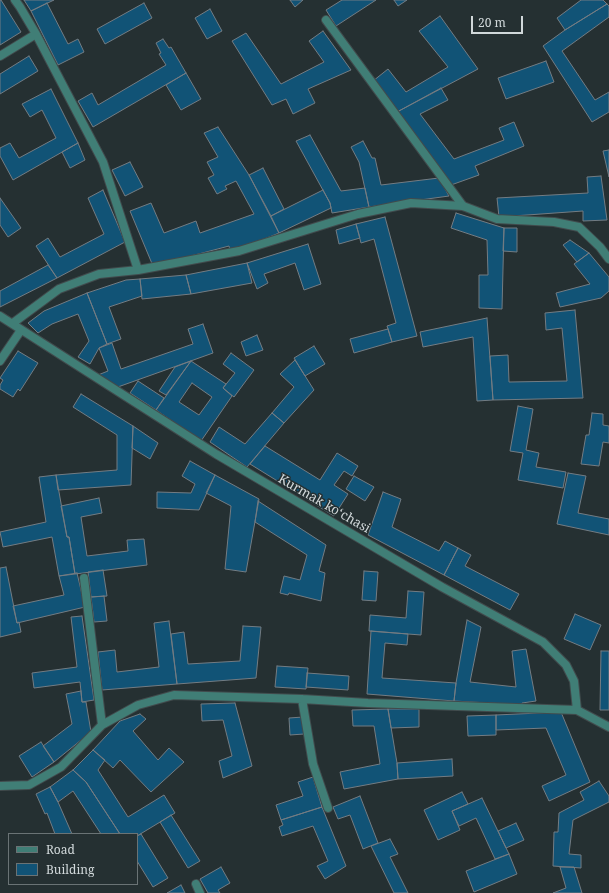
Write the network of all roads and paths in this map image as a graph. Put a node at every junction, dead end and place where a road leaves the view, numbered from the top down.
1 (15, 0) edge
2 (326, 20) dead end
3 (36, 34) junction
4 (0, 56) edge
5 (463, 206) junction
6 (609, 259) edge
7 (138, 270) junction
8 (0, 316) edge
9 (12, 323) junction
10 (21, 330) junction
11 (0, 361) edge
12 (84, 578) dead end
13 (302, 699) junction
14 (577, 710) junction
15 (102, 725) junction
16 (609, 727) edge
17 (0, 786) edge
18 (328, 808) dead end
19 (196, 884) dead end
20 (200, 893) edge

1 - 3 street
2 - 5 street
3 - 4 street
3 - 7 street
5 - 6 street
5 - 7 street
7 - 9 street
8 - 9 street, Kurmak koʻchasi
9 - 10 street, Kurmak koʻchasi
10 - 11 street
10 - 14 street, Kurmak koʻchasi
12 - 15 street
13 - 14 street
13 - 15 street
13 - 18 street
14 - 16 street
15 - 17 street
19 - 20 street

